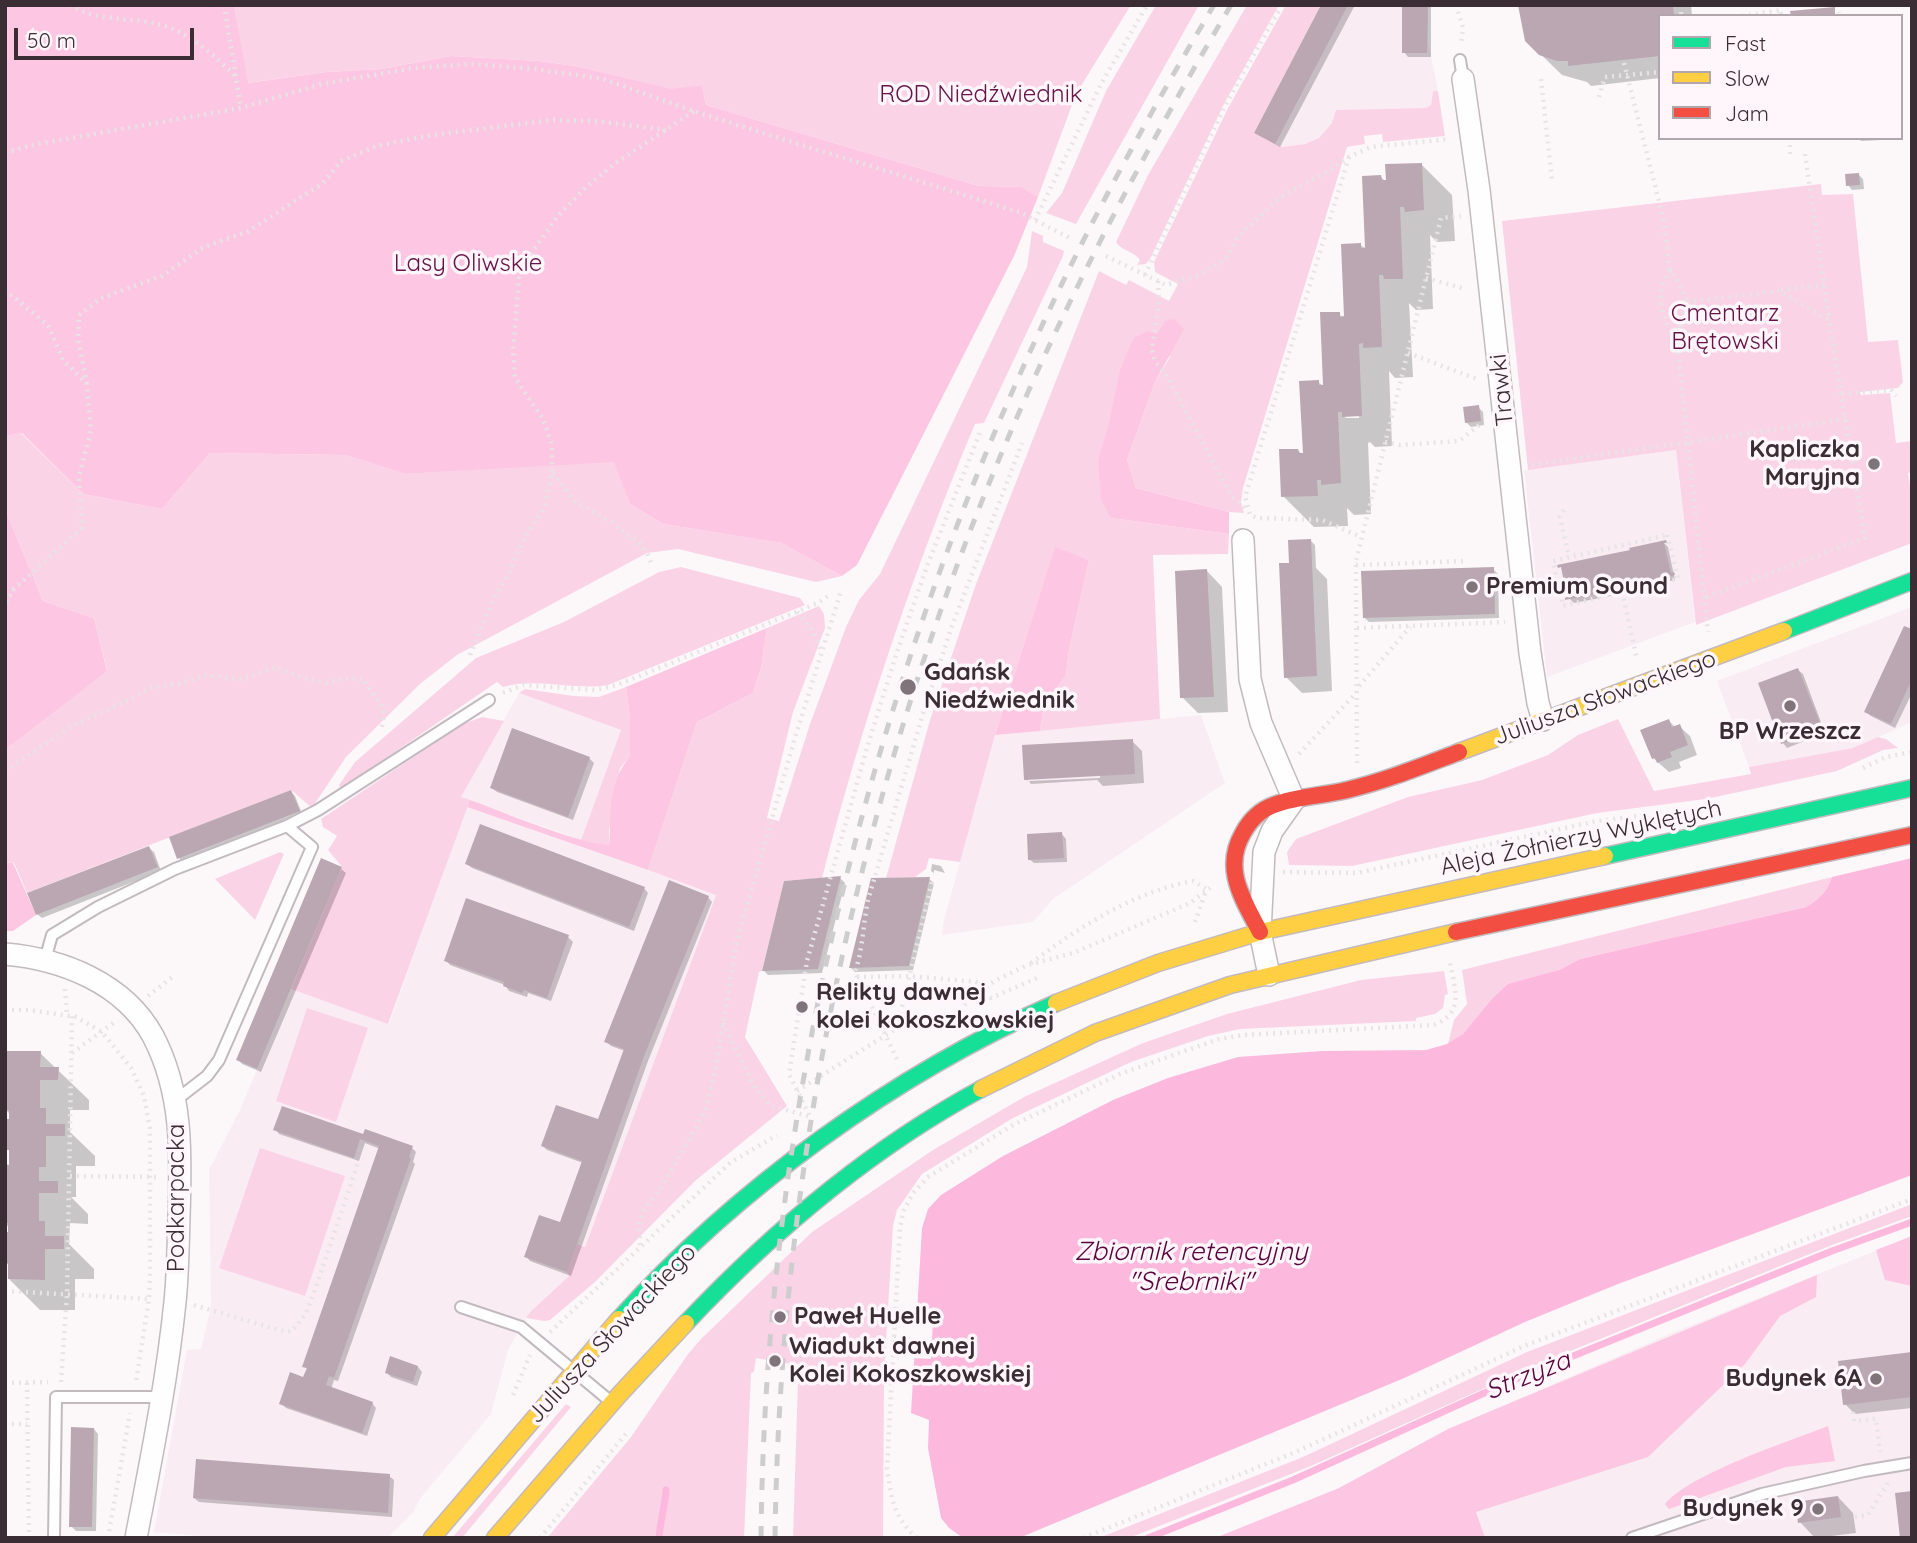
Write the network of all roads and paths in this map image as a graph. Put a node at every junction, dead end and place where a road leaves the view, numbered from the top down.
1 (70, 5) edge
2 (224, 5) edge
3 (1147, 5) edge
4 (1282, 5) edge
5 (1456, 5) edge
6 (1838, 5) edge
7 (1781, 10) edge
8 (1839, 13) dead end
9 (1755, 14) edge
10 (1624, 63) dead end
11 (1461, 69) joint
12 (1658, 72) edge
13 (1627, 75) junction
14 (237, 78) junction
15 (1541, 79) dead end
16 (1599, 97) dead end
17 (241, 108) junction
18 (694, 111) junction
19 (666, 130) junction
20 (1451, 139) dead end
21 (1790, 140) edge
22 (5, 153) edge
23 (1805, 154) dead end
24 (1790, 155) dead end
25 (1349, 157) junction
26 (1552, 180) dead end
27 (1441, 218) dead end
28 (1035, 220) junction
29 (1070, 238) dead end
30 (1106, 256) dead end
31 (1670, 270) junction
32 (1145, 275) junction
33 (1426, 278) junction
34 (1158, 281) junction
35 (1824, 285) junction
36 (1466, 289) dead end
37 (5, 290) edge
38 (1780, 290) junction
39 (1687, 302) junction
40 (1829, 320) junction
41 (1677, 340) junction
42 (1408, 353) junction
43 (1478, 379) dead end
44 (87, 384) junction
45 (1842, 394) junction
46 (1896, 396) dead end
47 (1486, 419) dead end
48 (1846, 419) junction
49 (981, 430) dead end
50 (1385, 442) junction
51 (1687, 442) junction
52 (1022, 443) dead end
53 (1532, 465) dead end
54 (552, 473) junction
55 (1247, 510) junction
56 (1564, 510) dead end
57 (1361, 537) junction
58 (1243, 540) dead end
59 (1569, 557) junction
60 (1465, 561) dead end
61 (652, 565) dead end
62 (1356, 565) junction
63 (1912, 581) edge
64 (5, 589) edge
65 (14, 589) junction
66 (841, 591) dead end
67 (1622, 592) junction
68 (831, 594) dead end
69 (1704, 597) junction
70 (5, 604) edge
71 (797, 612) junction
72 (1505, 622) dead end
73 (1411, 626) junction
74 (1357, 628) junction
75 (1708, 636) dead end
76 (822, 651) junction
77 (470, 655) dead end
78 (1639, 665) dead end
79 (1358, 689) junction
80 (489, 700) joint
81 (1543, 720) junction
82 (382, 729) dead end
83 (1912, 752) edge
84 (1289, 760) dead end
85 (1357, 767) dead end
86 (5, 771) edge
87 (1855, 771) dead end
88 (1912, 788) edge
89 (1294, 800) junction
90 (1660, 814) dead end
91 (287, 826) junction
92 (1912, 835) edge
93 (1283, 872) dead end
94 (932, 882) dead end
95 (1260, 932) junction
96 (5, 954) edge
97 (45, 960) junction
98 (1450, 962) dead end
99 (1028, 965) joint
100 (1269, 975) junction
101 (909, 976) junction
102 (856, 977) junction
103 (990, 998) dead end
104 (5, 1010) edge
105 (72, 1016) junction
106 (723, 1022) junction
107 (102, 1032) junction
108 (885, 1036) junction
109 (71, 1053) junction
110 (897, 1060) dead end
111 (797, 1091) junction
112 (177, 1100) junction
113 (359, 1160) dead end
114 (70, 1176) junction
115 (151, 1177) junction
116 (180, 1177) junction
117 (1912, 1199) edge
118 (640, 1246) dead end
119 (5, 1291) edge
120 (67, 1294) junction
121 (149, 1299) junction
122 (176, 1301) junction
123 (461, 1307) dead end
124 (894, 1339) junction
125 (914, 1339) dead end
126 (573, 1371) junction
127 (61, 1382) dead end
128 (27, 1383) dead end
129 (133, 1397) junction
130 (162, 1397) junction
131 (613, 1402) junction
132 (1853, 1412) dead end
133 (5, 1424) edge
134 (27, 1424) junction
135 (629, 1429) dead end
136 (1880, 1455) dead end
137 (1906, 1464) edge
138 (1855, 1517) dead end
139 (29, 1538) edge
140 (54, 1538) edge
141 (108, 1538) edge
142 (136, 1538) edge
143 (432, 1538) edge
144 (495, 1538) edge
145 (540, 1538) edge
146 (916, 1538) edge
147 (1083, 1538) edge
148 (1632, 1538) edge

1 - 14 path
2 - 14 path
3 - 28 path
4 - 32 path
5 - 11 path
6 - 8 path
7 - 9 path
10 - 13 path
11 - 81 street, Trawki
12 - 13 path
13 - 16 path
13 - 31 path
14 - 17 path
15 - 26 path
17 - 18 path
17 - 22 path
18 - 19 path
18 - 28 path
19 - 44 path
19 - 54 path
20 - 25 path
21 - 24 path
23 - 35 path
25 - 34 path
25 - 55 path
27 - 33 path
28 - 29 path
30 - 32 path
31 - 39 path
31 - 41 path
32 - 34 path
33 - 36 path
33 - 42 path
34 - 55 path
35 - 38 path
35 - 40 path
37 - 44 path
38 - 39 path
38 - 40 path
39 - 41 path
40 - 45 path
41 - 51 path
42 - 43 path
42 - 50 path
44 - 65 path
45 - 46 path
45 - 48 path
47 - 50 path
48 - 51 path
48 - 69 path
49 - 111 path
50 - 57 path
51 - 53 path
51 - 69 path
52 - 102 path
54 - 61 path
54 - 77 path
55 - 57 path
56 - 59 path
57 - 62 path
58 - 89 street
59 - 67 path
59 - 67 path
60 - 62 path
62 - 74 path
63 - 81 main road, Juliusza Słowackiego
64 - 65 path
65 - 70 path
66 - 76 path
67 - 78 path
68 - 71 path
69 - 75 path
71 - 76 path
71 - 80 path
72 - 73 path
73 - 74 path
73 - 79 path
74 - 79 path
76 - 106 path
79 - 84 path
79 - 85 path
80 - 91 lane
81 - 89 main road, Juliusza Słowackiego
82 - 86 path
83 - 87 path
88 - 95 main road, Aleja Żołnierzy Wyklętych
89 - 95 street, Juliusza Słowackiego
89 - 95 main road, Juliusza Słowackiego
90 - 93 path
91 - 97 lane
91 - 112 lane
92 - 100 main road
94 - 101 path
95 - 100 street, Juliusza Słowackiego
95 - 126 main road, Juliusza Słowackiego
96 - 97 street, Podkarpacka
97 - 112 street, Podkarpacka
98 - 124 path
99 - 99 path
100 - 131 main road, Juliusza Słowackiego
101 - 102 path
101 - 103 path
101 - 108 path
102 - 108 path
104 - 105 path
105 - 107 path
105 - 109 path
106 - 111 path
106 - 118 path
107 - 109 path
107 - 115 path
108 - 110 path
108 - 111 path
109 - 114 path
112 - 116 street, Podkarpacka
113 - 122 path
114 - 115 path
114 - 120 path
115 - 116 path
115 - 121 path
116 - 122 street, Podkarpacka
117 - 147 path
119 - 120 path
120 - 121 path
120 - 127 path
121 - 122 path
121 - 129 path
122 - 130 street, Podkarpacka
123 - 126 lane
124 - 125 path
124 - 146 path
126 - 131 lane
126 - 143 main road, Juliusza Słowackiego
128 - 134 path
129 - 130 lane
129 - 140 lane
129 - 141 path
130 - 142 street, Podkarpacka
131 - 144 main road, Juliusza Słowackiego
132 - 136 path
133 - 134 path
134 - 139 path
135 - 145 path
137 - 138 path
137 - 148 lane

